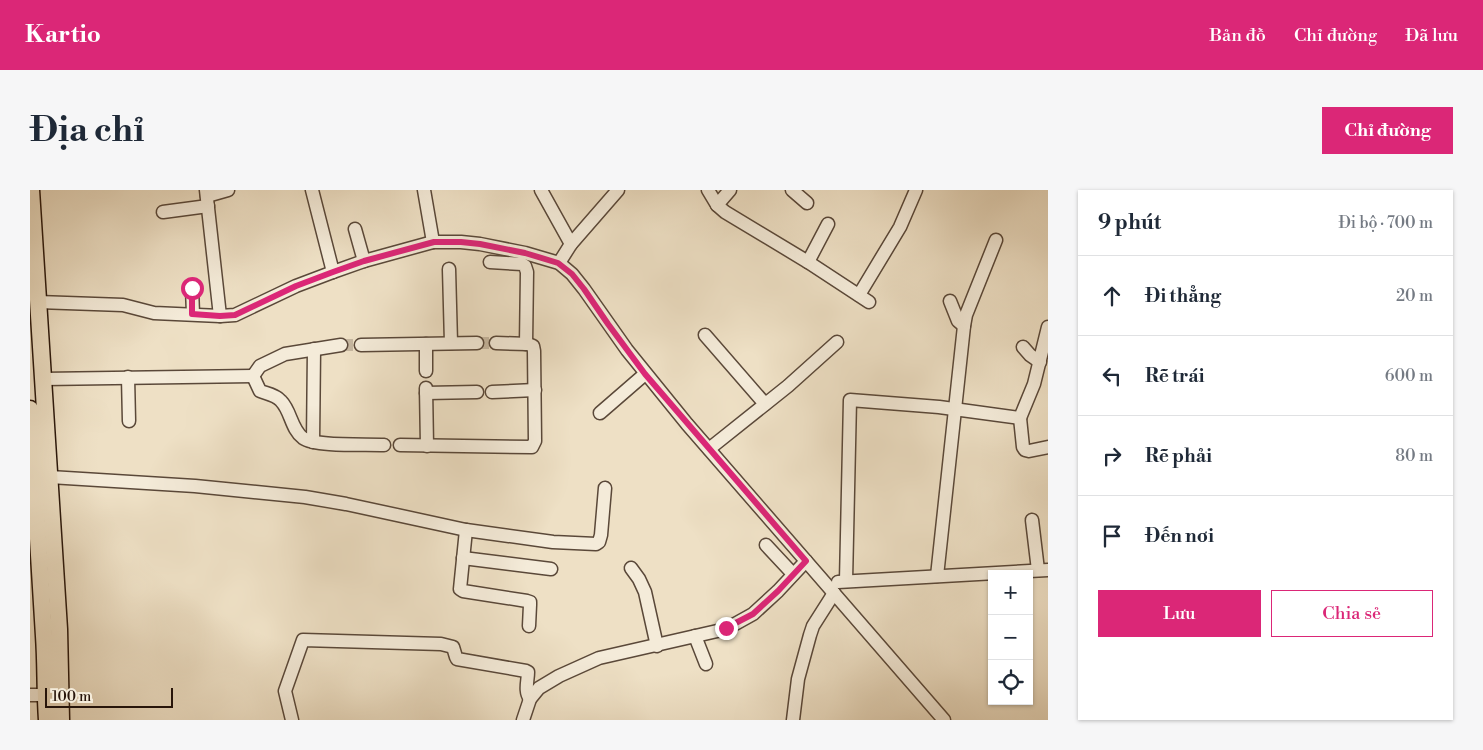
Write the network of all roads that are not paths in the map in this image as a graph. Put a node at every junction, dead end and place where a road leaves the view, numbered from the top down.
1 (31, 190) edge
2 (228, 190) edge
3 (312, 190) edge
4 (424, 190) edge
5 (541, 190) edge
6 (618, 190) edge
7 (708, 190) edge
8 (730, 190) edge
9 (792, 190) edge
10 (916, 190) edge
11 (207, 197) edge
12 (807, 203) dead end
13 (717, 205) junction
14 (163, 212) dead end
15 (828, 224) dead end
16 (355, 229) dead end
17 (996, 240) dead end
18 (434, 242) junction
19 (571, 244) junction
20 (364, 261) junction
21 (490, 262) dead end
22 (808, 262) junction
23 (558, 263) junction
24 (449, 270) dead end
25 (333, 272) junction
26 (192, 288) dead end
27 (950, 301) dead end
28 (38, 302) junction
29 (192, 314) junction
30 (220, 316) junction
31 (964, 326) junction
32 (1048, 327) edge
33 (705, 335) dead end
34 (837, 342) dead end
35 (451, 343) junction
36 (477, 343) tunnel mouth
37 (496, 343) tunnel mouth
38 (426, 344) junction
39 (526, 344) junction
40 (342, 345) tunnel mouth
41 (361, 345) tunnel mouth
42 (1023, 347) dead end
43 (314, 349) junction
44 (1040, 362) junction
45 (426, 372) dead end
46 (645, 374) junction
47 (253, 376) junction
48 (128, 377) junction
49 (43, 379) junction
50 (534, 390) junction
51 (477, 392) dead end
52 (492, 392) dead end
53 (765, 404) junction
54 (30, 409) edge
55 (955, 409) junction
56 (600, 413) dead end
57 (1020, 418) junction
58 (129, 420) dead end
59 (313, 442) junction
60 (384, 445) dead end
61 (400, 445) dead end
62 (427, 446) junction
63 (1048, 447) edge
64 (709, 449) junction
65 (50, 477) junction
66 (605, 488) dead end
67 (40, 517) edge
68 (1032, 520) dead end
69 (466, 530) junction
70 (41, 535) edge
71 (766, 545) dead end
72 (463, 558) junction
73 (806, 561) junction
74 (630, 568) dead end
75 (551, 569) dead end
76 (1043, 570) edge
77 (793, 574) junction
78 (937, 576) junction
79 (846, 581) junction
80 (830, 588) junction
81 (529, 626) dead end
82 (695, 636) junction
83 (657, 646) junction
84 (706, 664) dead end
85 (38, 695) edge
86 (530, 698) junction
87 (47, 720) edge
88 (61, 720) edge
89 (292, 720) edge
90 (523, 720) edge
91 (793, 720) edge
92 (944, 720) edge

1 - 28 main road
2 - 11 street
3 - 25 street
4 - 18 street
5 - 19 street
6 - 19 street
7 - 13 street
8 - 13 street
9 - 12 street
10 - 22 street
11 - 14 street
11 - 30 street
13 - 22 street
15 - 22 street
16 - 20 street
17 - 31 street
18 - 20 street
18 - 23 street
19 - 23 street
20 - 25 street
21 - 39 street
23 - 46 street
24 - 35 street
25 - 30 street
26 - 29 street
27 - 31 street
28 - 29 street
28 - 49 main road
29 - 30 street
31 - 55 street
32 - 44 street
33 - 53 street
34 - 53 street
35 - 36 street
35 - 38 street
37 - 39 street
38 - 41 street
38 - 45 street
39 - 50 street
40 - 43 street
42 - 44 street
43 - 47 street
43 - 59 street
44 - 57 street
46 - 56 street
46 - 64 street
47 - 48 street
47 - 59 street
48 - 49 street
48 - 58 street
49 - 65 main road
50 - 52 street
50 - 62 street
51 - 62 street
53 - 64 street
54 - 67 main road
55 - 57 street
55 - 78 street
55 - 79 street
57 - 63 street
59 - 60 street
61 - 62 street
64 - 73 street
65 - 67 main road
65 - 69 street
66 - 69 street
67 - 70 main road
68 - 76 street
69 - 72 street
70 - 85 main road
70 - 88 main road
71 - 77 street
72 - 75 street
72 - 81 street
73 - 77 street
73 - 80 street
74 - 83 street
76 - 78 street
77 - 82 street
78 - 79 street
79 - 80 street
80 - 91 street
80 - 92 street
82 - 83 street
82 - 84 street
83 - 86 street
85 - 87 main road
86 - 89 street
86 - 90 street

